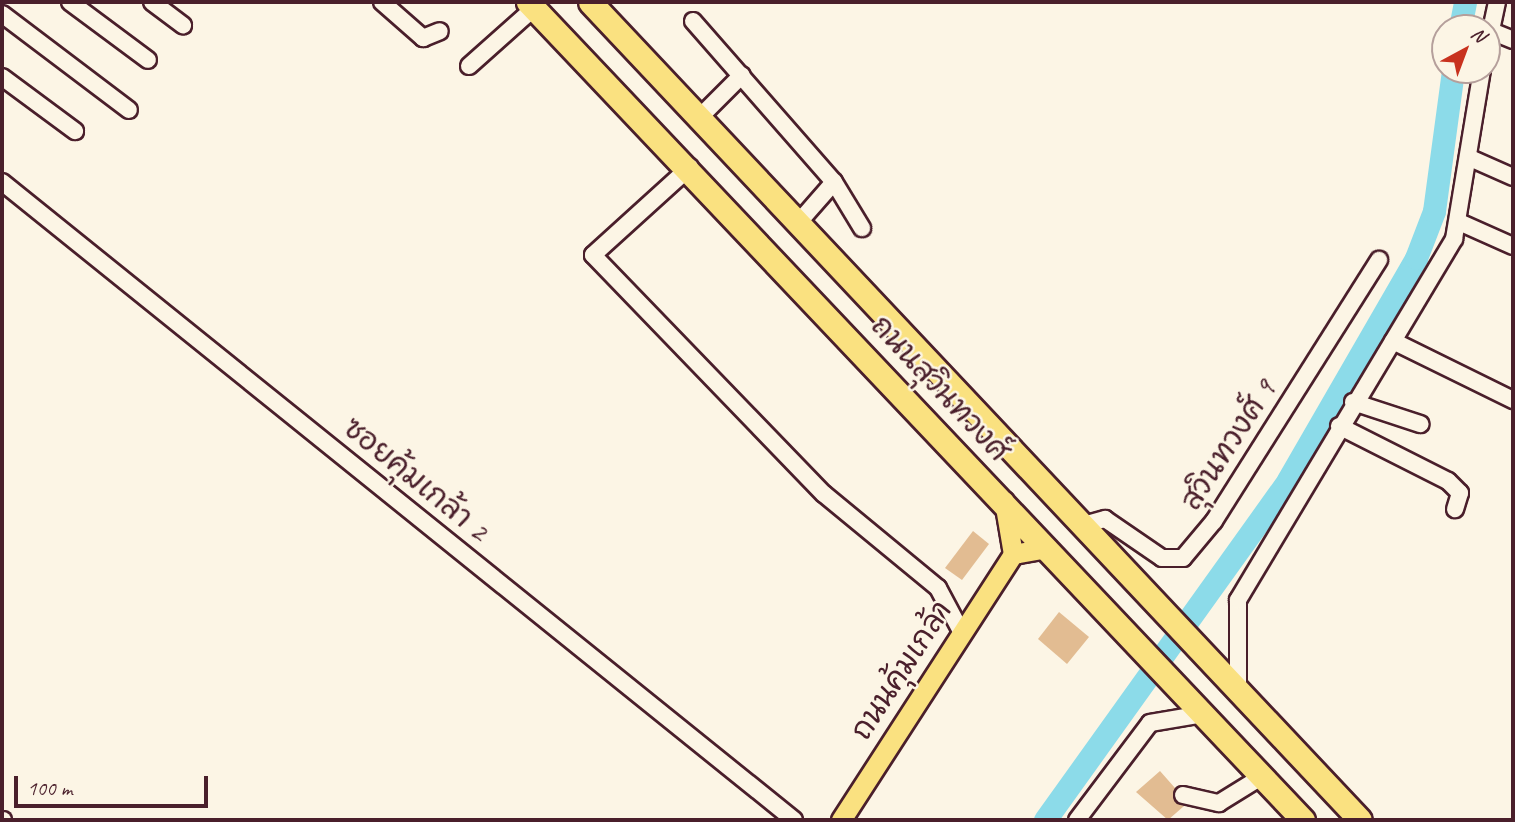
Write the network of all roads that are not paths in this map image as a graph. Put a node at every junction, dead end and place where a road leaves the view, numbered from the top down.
1 (70, 2) edge
2 (152, 2) edge
3 (382, 2) edge
4 (590, 2) edge
5 (1504, 2) edge
6 (534, 4) edge
7 (1513, 4) edge
8 (2, 14) edge
9 (693, 21) dead end
10 (183, 25) dead end
11 (440, 31) dead end
12 (148, 60) dead end
13 (469, 66) dead end
14 (742, 75) junction
15 (2, 77) edge
16 (1480, 84) edge
17 (129, 110) dead end
18 (700, 117) junction
19 (75, 131) dead end
20 (1469, 158) junction
21 (690, 167) junction
22 (1513, 177) edge
23 (2, 181) edge
24 (834, 182) junction
25 (799, 222) junction
26 (1459, 222) junction
27 (862, 228) dead end
28 (1513, 246) edge
29 (1379, 260) dead end
30 (1393, 341) junction
31 (1513, 400) edge
32 (1353, 402) junction
33 (1420, 424) dead end
34 (1339, 426) junction
35 (1004, 501) junction
36 (1455, 509) dead end
37 (1080, 526) junction
38 (1047, 548) junction
39 (1013, 554) junction
40 (961, 631) junction
41 (1238, 691) junction
42 (1203, 714) junction
43 (1261, 778) junction
44 (1182, 795) dead end
45 (794, 820) edge
46 (841, 820) edge
47 (1077, 820) edge
48 (1303, 820) edge
49 (1360, 820) edge

1 - 12 street
2 - 10 street
3 - 11 street
4 - 18 highway, ถนนสุวินทวงศ์
5 - 7 street
6 - 13 street
6 - 21 highway, ถนนสุวินทวงศ์
8 - 17 street
9 - 14 street
14 - 18 street
14 - 24 street
15 - 19 street
16 - 20 street
18 - 25 highway, ถนนสุวินทวงศ์
20 - 22 street
20 - 26 street
21 - 35 highway, ถนนสุวินทวงศ์
21 - 40 street
23 - 45 street, ซอยคุ้มเกล้า 2
24 - 25 street
24 - 27 street
25 - 37 highway, ถนนสุวินทวงศ์
26 - 28 street
26 - 30 street
29 - 37 street, สุวินทวงศ์ 9
30 - 31 street
30 - 32 street
32 - 33 street
32 - 34 street
34 - 36 street
34 - 41 street
35 - 38 highway, ถนนสุวินทวงศ์
35 - 39 main road
37 - 41 highway, ถนนสุวินทวงศ์
38 - 39 main road
38 - 42 highway, ถนนสุวินทวงศ์
39 - 40 main road, ถนนคุ้มเกล้า
40 - 46 main road, ถนนคุ้มเกล้า
41 - 49 highway, ถนนสุวินทวงศ์
42 - 43 highway, ถนนสุวินทวงศ์
42 - 47 street
43 - 44 street
43 - 48 highway, ถนนสุวินทวงศ์

